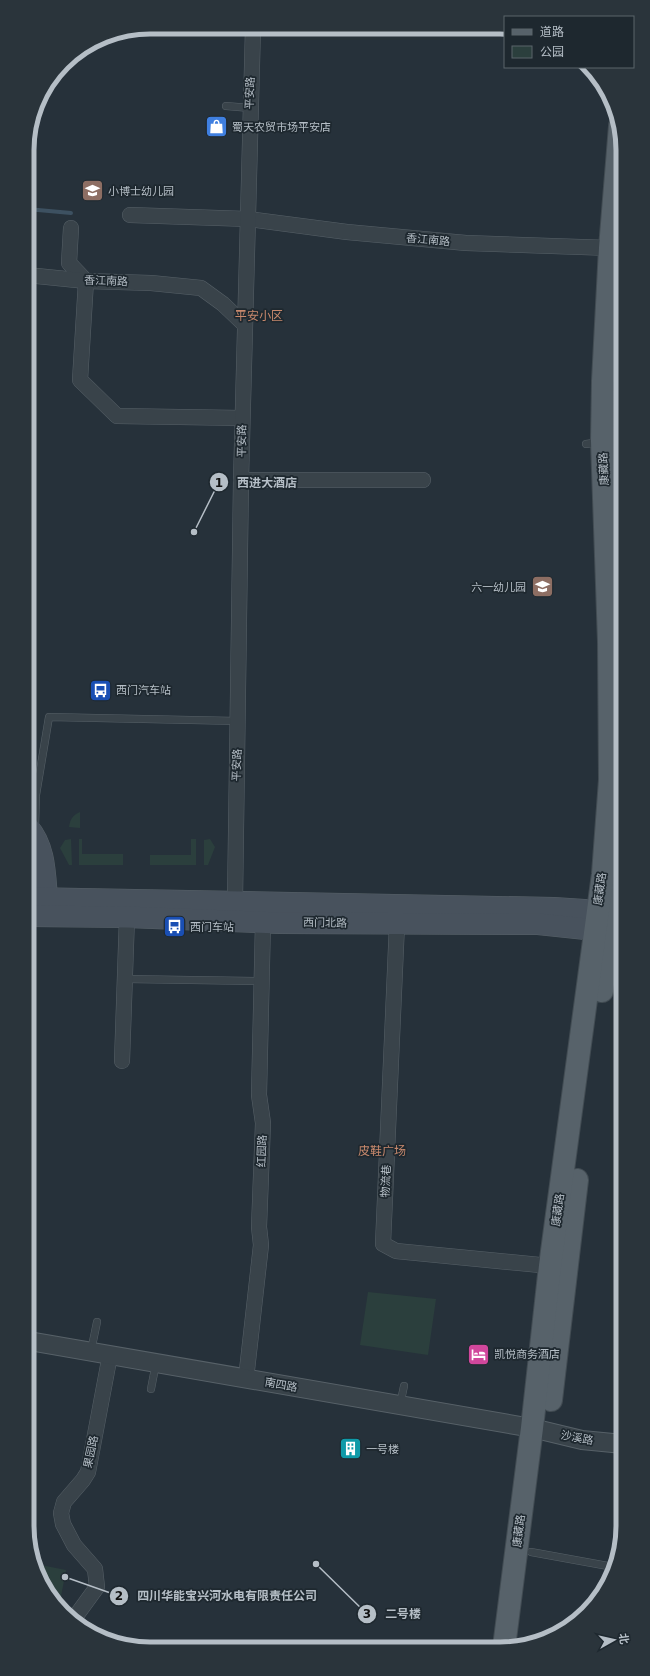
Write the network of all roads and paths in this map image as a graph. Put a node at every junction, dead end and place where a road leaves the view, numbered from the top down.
1 (253, 34) edge
2 (226, 106) dead end
3 (250, 108) junction
4 (616, 175) edge
5 (130, 215) dead end
6 (248, 219) junction
7 (70, 228) dead end
8 (610, 248) junction
9 (34, 276) edge
10 (86, 281) junction
11 (244, 324) junction
12 (616, 382) edge
13 (242, 418) junction
14 (607, 442) edge
15 (241, 480) junction
16 (423, 480) dead end
17 (616, 490) edge
18 (615, 642) edge
19 (238, 721) junction
20 (34, 812) edge
21 (34, 834) edge
22 (616, 894) edge
23 (38, 898) edge
24 (235, 902) junction
25 (34, 916) edge
26 (127, 917) junction
27 (610, 921) edge
28 (263, 922) junction
29 (397, 924) junction
30 (125, 978) junction
31 (262, 981) junction
32 (122, 1061) dead end
33 (550, 1266) junction
34 (97, 1322) dead end
35 (34, 1342) edge
36 (91, 1352) junction
37 (110, 1355) junction
38 (156, 1363) junction
39 (246, 1379) junction
40 (404, 1386) dead end
41 (151, 1389) dead end
42 (400, 1405) junction
43 (540, 1430) junction
44 (616, 1443) edge
45 (531, 1552) junction
46 (609, 1566) edge
47 (77, 1615) edge
48 (520, 1640) edge
49 (505, 1642) edge

1 - 3 street, 平安路
2 - 3 lane
3 - 6 street, 平安路
4 - 8 main road, 康藏路
5 - 6 street, 香江南路
6 - 8 street, 香江南路
6 - 11 street, 平安路
7 - 10 street
8 - 14 main road, 康藏路
9 - 10 street, 香江南路
10 - 11 street, 香江南路
10 - 13 street
11 - 13 street, 平安路
12 - 14 main road, 康藏路
13 - 15 street, 平安路
14 - 17 main road, 康藏路
14 - 18 main road, 康藏路
15 - 16 street
15 - 19 street, 平安路
18 - 27 main road, 康藏路
19 - 20 lane
19 - 24 street, 平安路
21 - 23 main road
22 - 27 main road, 康藏路
23 - 24 main road, 西门北路
24 - 27 main road, 西门北路
25 - 26 main road, 西门北路
26 - 28 main road, 西门北路
26 - 30 street
27 - 29 main road, 西门北路
27 - 33 main road, 康藏路
27 - 43 main road, 康藏路
28 - 29 main road, 西门北路
28 - 31 street, 红园路
29 - 33 street, 物流巷
30 - 31 lane
30 - 32 street
31 - 39 street, 红园路
33 - 43 main road, 康藏路
34 - 36 lane
35 - 36 street, 南四路
36 - 37 street, 南四路
37 - 38 street, 南四路
37 - 47 street, 果园路
38 - 39 street, 南四路
38 - 41 lane
39 - 42 street, 南四路
40 - 42 lane
42 - 43 street, 南四路
43 - 44 street, 沙溪路
43 - 45 main road, 康藏路
43 - 49 main road, 康藏路
45 - 46 lane
45 - 48 main road, 康藏路

